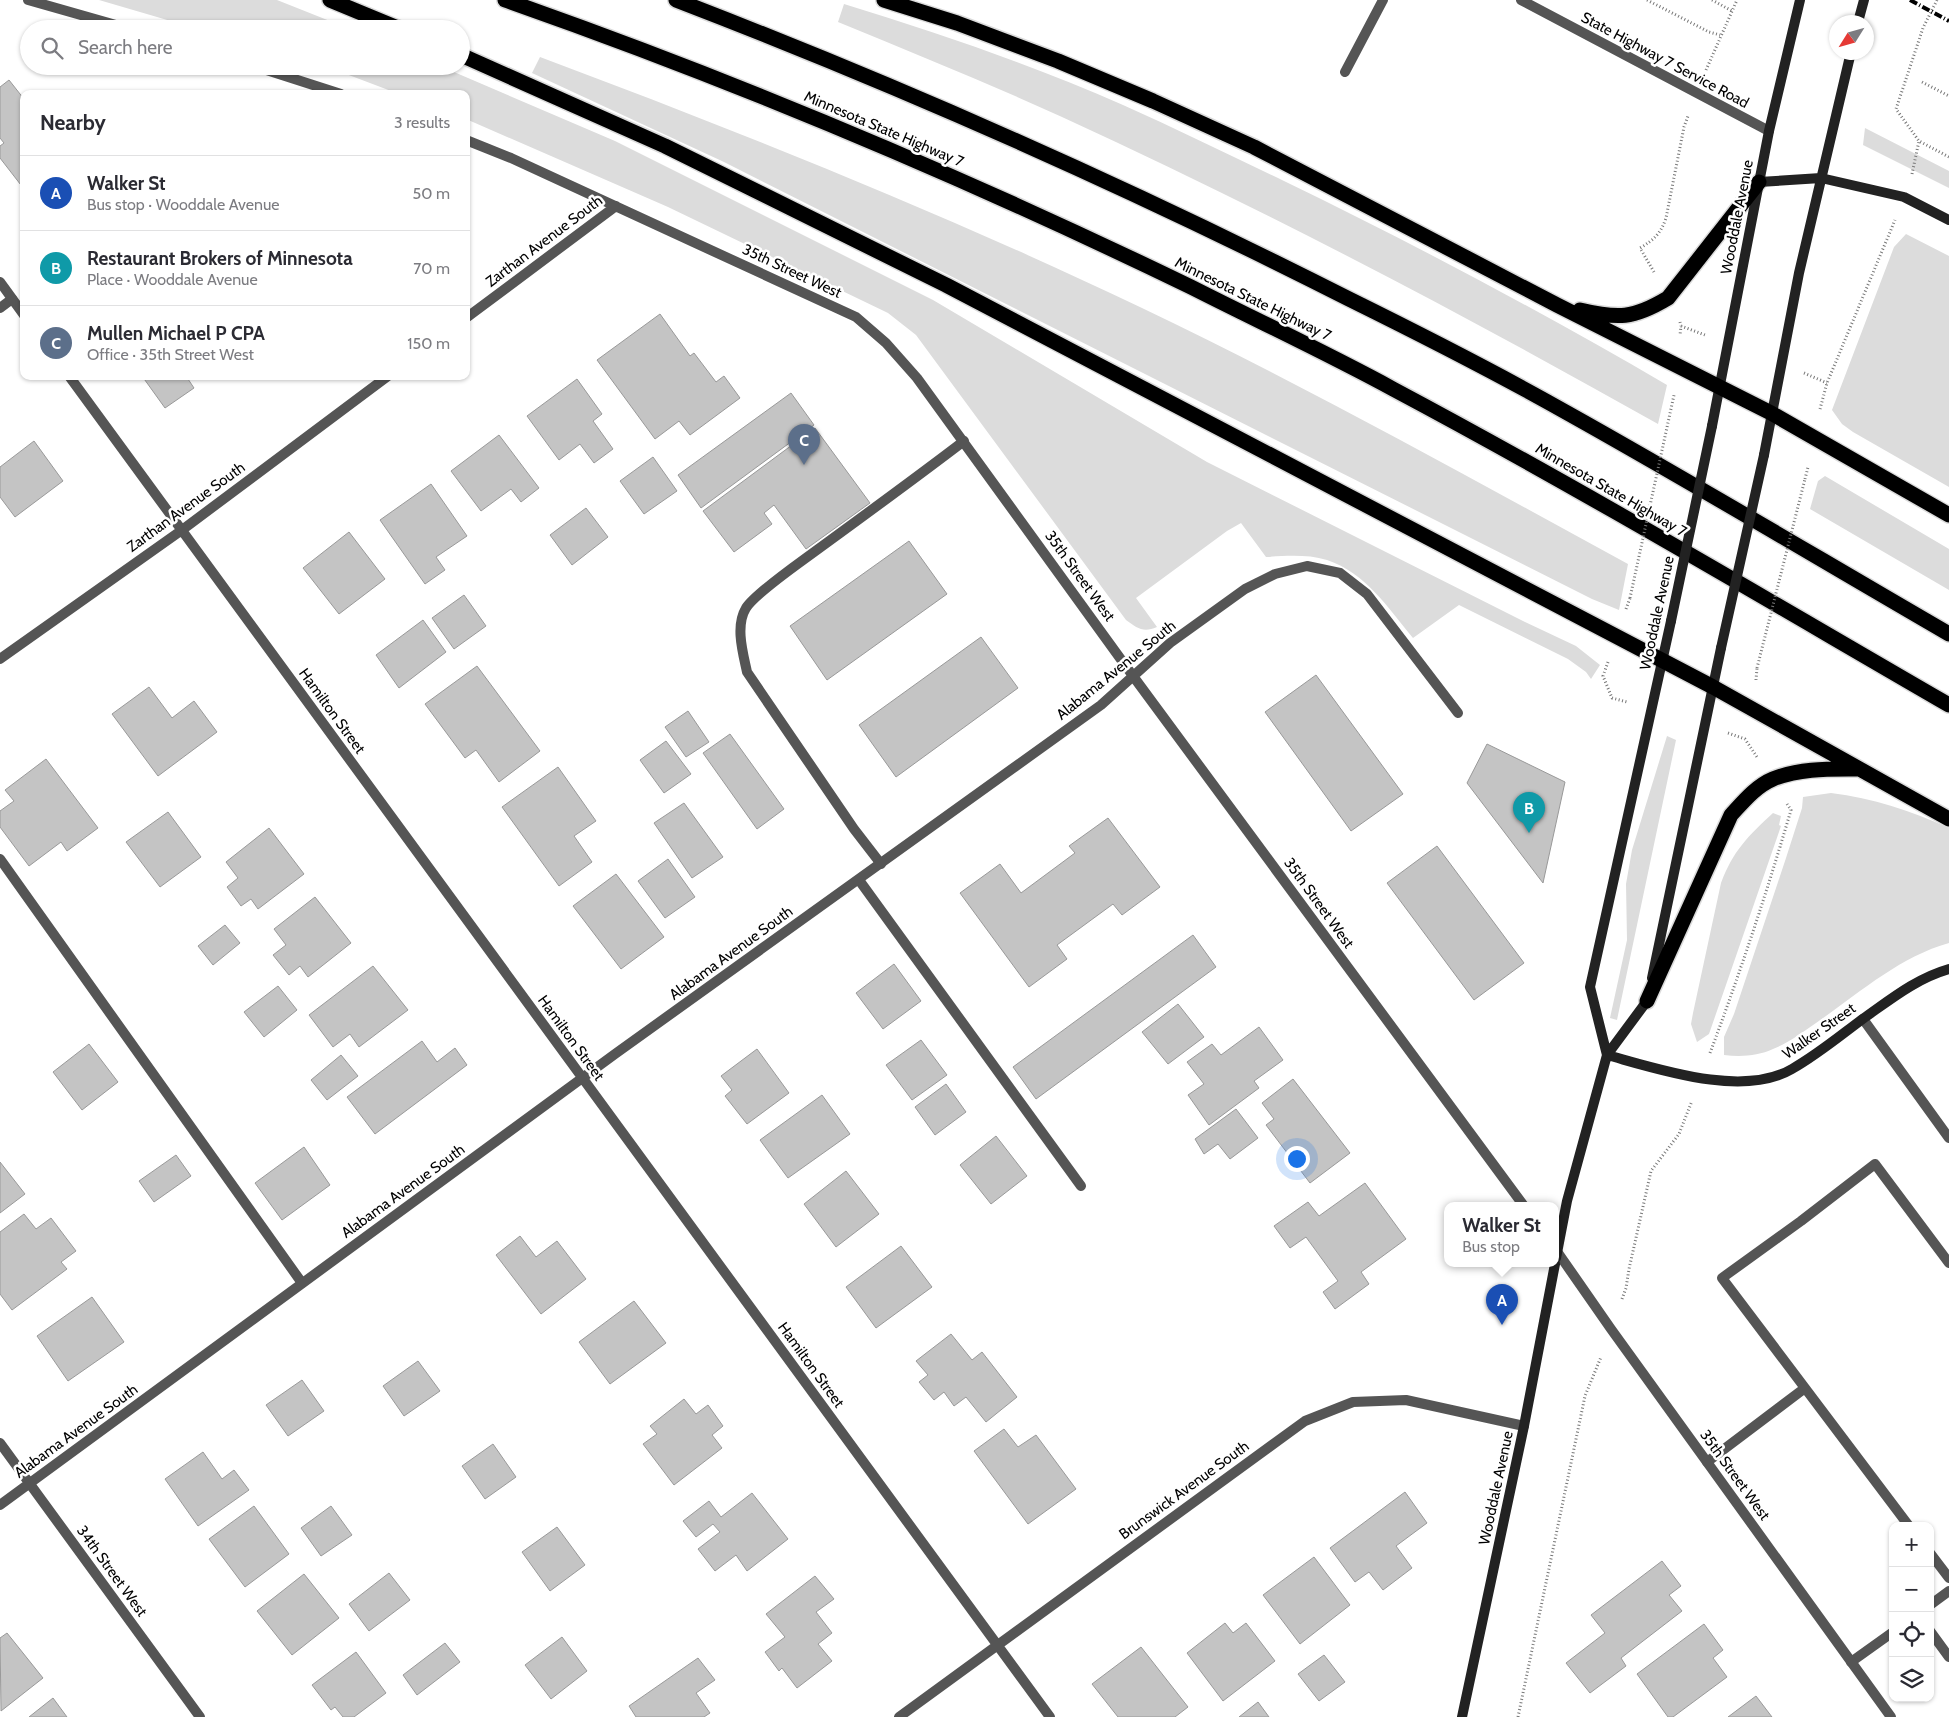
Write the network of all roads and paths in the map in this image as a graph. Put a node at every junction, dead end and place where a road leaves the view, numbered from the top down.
1 (28, 0) edge
2 (330, 0) edge
3 (505, 0) edge
4 (676, 0) edge
5 (884, 0) edge
6 (1383, 0) edge
7 (1521, 0) edge
8 (1647, 0) edge
9 (1712, 0) edge
10 (1737, 0) edge
11 (1800, 0) edge
12 (1864, 0) edge
13 (1937, 0) edge
14 (1732, 11) junction
15 (1860, 15) edge
16 (98, 20) edge
17 (378, 20) edge
18 (470, 59) edge
19 (1849, 60) edge
20 (1345, 72) dead end
21 (282, 75) edge
22 (1922, 82) dead end
23 (329, 90) edge
24 (1949, 96) edge
25 (1684, 127) dead end
26 (1769, 131) junction
27 (1919, 141) junction
28 (470, 142) edge
29 (1949, 157) edge
30 (1915, 167) dead end
31 (1821, 178) junction
32 (1759, 182) junction
33 (616, 206) junction
34 (1949, 220) edge
35 (1890, 236) dead end
36 (1648, 261) dead end
37 (0, 282) edge
38 (12, 299) junction
39 (1557, 305) junction
40 (0, 308) edge
41 (20, 310) edge
42 (470, 315) edge
43 (1690, 330) dead end
44 (1680, 337) dead end
45 (72, 380) edge
46 (383, 380) edge
47 (1827, 383) dead end
48 (1719, 386) junction
49 (1674, 395) dead end
50 (1771, 413) junction
51 (964, 442) junction
52 (1805, 479) dead end
53 (1949, 515) edge
54 (182, 530) junction
55 (1630, 598) dead end
56 (1949, 634) edge
57 (0, 659) edge
58 (1662, 661) junction
59 (1757, 668) dead end
60 (1133, 676) junction
61 (1603, 676) dead end
62 (1713, 687) junction
63 (1612, 698) dead end
64 (1949, 705) edge
65 (1458, 713) dead end
66 (1729, 734) dead end
67 (1759, 759) dead end
68 (1858, 769) junction
69 (1791, 810) dead end
70 (1949, 819) edge
71 (0, 859) edge
72 (881, 864) junction
73 (859, 880) junction
74 (1949, 969) edge
75 (1647, 1001) junction
76 (1863, 1019) junction
77 (1713, 1046) dead end
78 (1607, 1055) junction
79 (582, 1079) junction
80 (1687, 1114) dead end
81 (1949, 1138) edge
82 (1082, 1186) dead end
83 (1521, 1202) edge
84 (1559, 1239) edge
85 (1559, 1257) edge
86 (1949, 1263) edge
87 (1554, 1267) edge
88 (302, 1283) junction
89 (1626, 1288) dead end
90 (1592, 1380) dead end
91 (1805, 1388) junction
92 (1524, 1426) junction
93 (0, 1443) edge
94 (1707, 1462) junction
95 (30, 1484) junction
96 (0, 1505) edge
97 (1906, 1522) edge
98 (1934, 1559) edge
99 (1949, 1578) edge
100 (1949, 1591) edge
101 (1934, 1602) edge
102 (1889, 1635) edge
103 (1934, 1636) edge
104 (998, 1645) junction
105 (1949, 1657) edge
106 (1851, 1662) junction
107 (1464, 1715) edge
108 (200, 1717) edge
109 (899, 1717) edge
110 (1050, 1717) edge
111 (1518, 1717) edge
112 (1891, 1717) edge

1 - 16 street
2 - 17 highway
3 - 64 highway, Minnesota State Highway 7
4 - 56 highway
5 - 39 highway
6 - 20 street
7 - 26 street, State Highway 7 Service Road
8 - 14 path
9 - 14 path
10 - 14 path
11 - 26 street, Wooddale Avenue
12 - 15 street
13 - 27 path
18 - 58 highway
19 - 31 street, Wooddale Avenue
21 - 23 street
22 - 24 path
25 - 36 path
26 - 32 street, Wooddale Avenue
27 - 29 path
27 - 30 path
28 - 33 street, 35th Street West
31 - 32 street
31 - 34 street
31 - 50 street, Wooddale Avenue
32 - 39 highway
32 - 48 street, Wooddale Avenue
33 - 42 street, Zarthan Avenue South
33 - 51 street, 35th Street West
35 - 47 path
37 - 38 street
38 - 40 street
38 - 41 street
39 - 48 highway
43 - 44 path
45 - 54 street, Hamilton Street
46 - 54 street, Zarthan Avenue South
48 - 50 highway
48 - 58 street, Wooddale Avenue, bridge
49 - 55 path, bridge
50 - 53 highway
50 - 62 street, Wooddale Avenue, bridge
51 - 60 street, 35th Street West
51 - 72 street
52 - 59 path, bridge
54 - 57 street, Zarthan Avenue South
54 - 79 street, Hamilton Street
58 - 62 highway
58 - 78 street, Wooddale Avenue
60 - 65 street, Alabama Avenue South
60 - 72 street, Alabama Avenue South
60 - 83 street, 35th Street West
61 - 63 path
62 - 68 highway
62 - 75 street, Wooddale Avenue
66 - 67 path
68 - 70 highway
68 - 75 highway
69 - 77 path
71 - 88 street
72 - 73 street, Alabama Avenue South
73 - 79 street, Alabama Avenue South
73 - 82 street
74 - 76 street, Walker Street
75 - 78 street, Wooddale Avenue
76 - 78 street, Walker Street
76 - 81 street
78 - 84 street, Wooddale Avenue
79 - 88 street, Alabama Avenue South
79 - 104 street, Hamilton Street
80 - 89 path
85 - 94 street, 35th Street West
86 - 91 street
87 - 92 street, Wooddale Avenue
88 - 95 street, Alabama Avenue South
90 - 111 path
91 - 94 street
91 - 97 street
92 - 104 street, Brunswick Avenue South
92 - 107 street, Wooddale Avenue
93 - 95 street, 34th Street West
94 - 106 street, 35th Street West
95 - 96 street, Alabama Avenue South
95 - 108 street, 34th Street West
98 - 99 street
100 - 101 street
102 - 106 street
103 - 105 street
104 - 109 street, Brunswick Avenue South
104 - 110 street, Hamilton Street
106 - 112 street, 35th Street West

